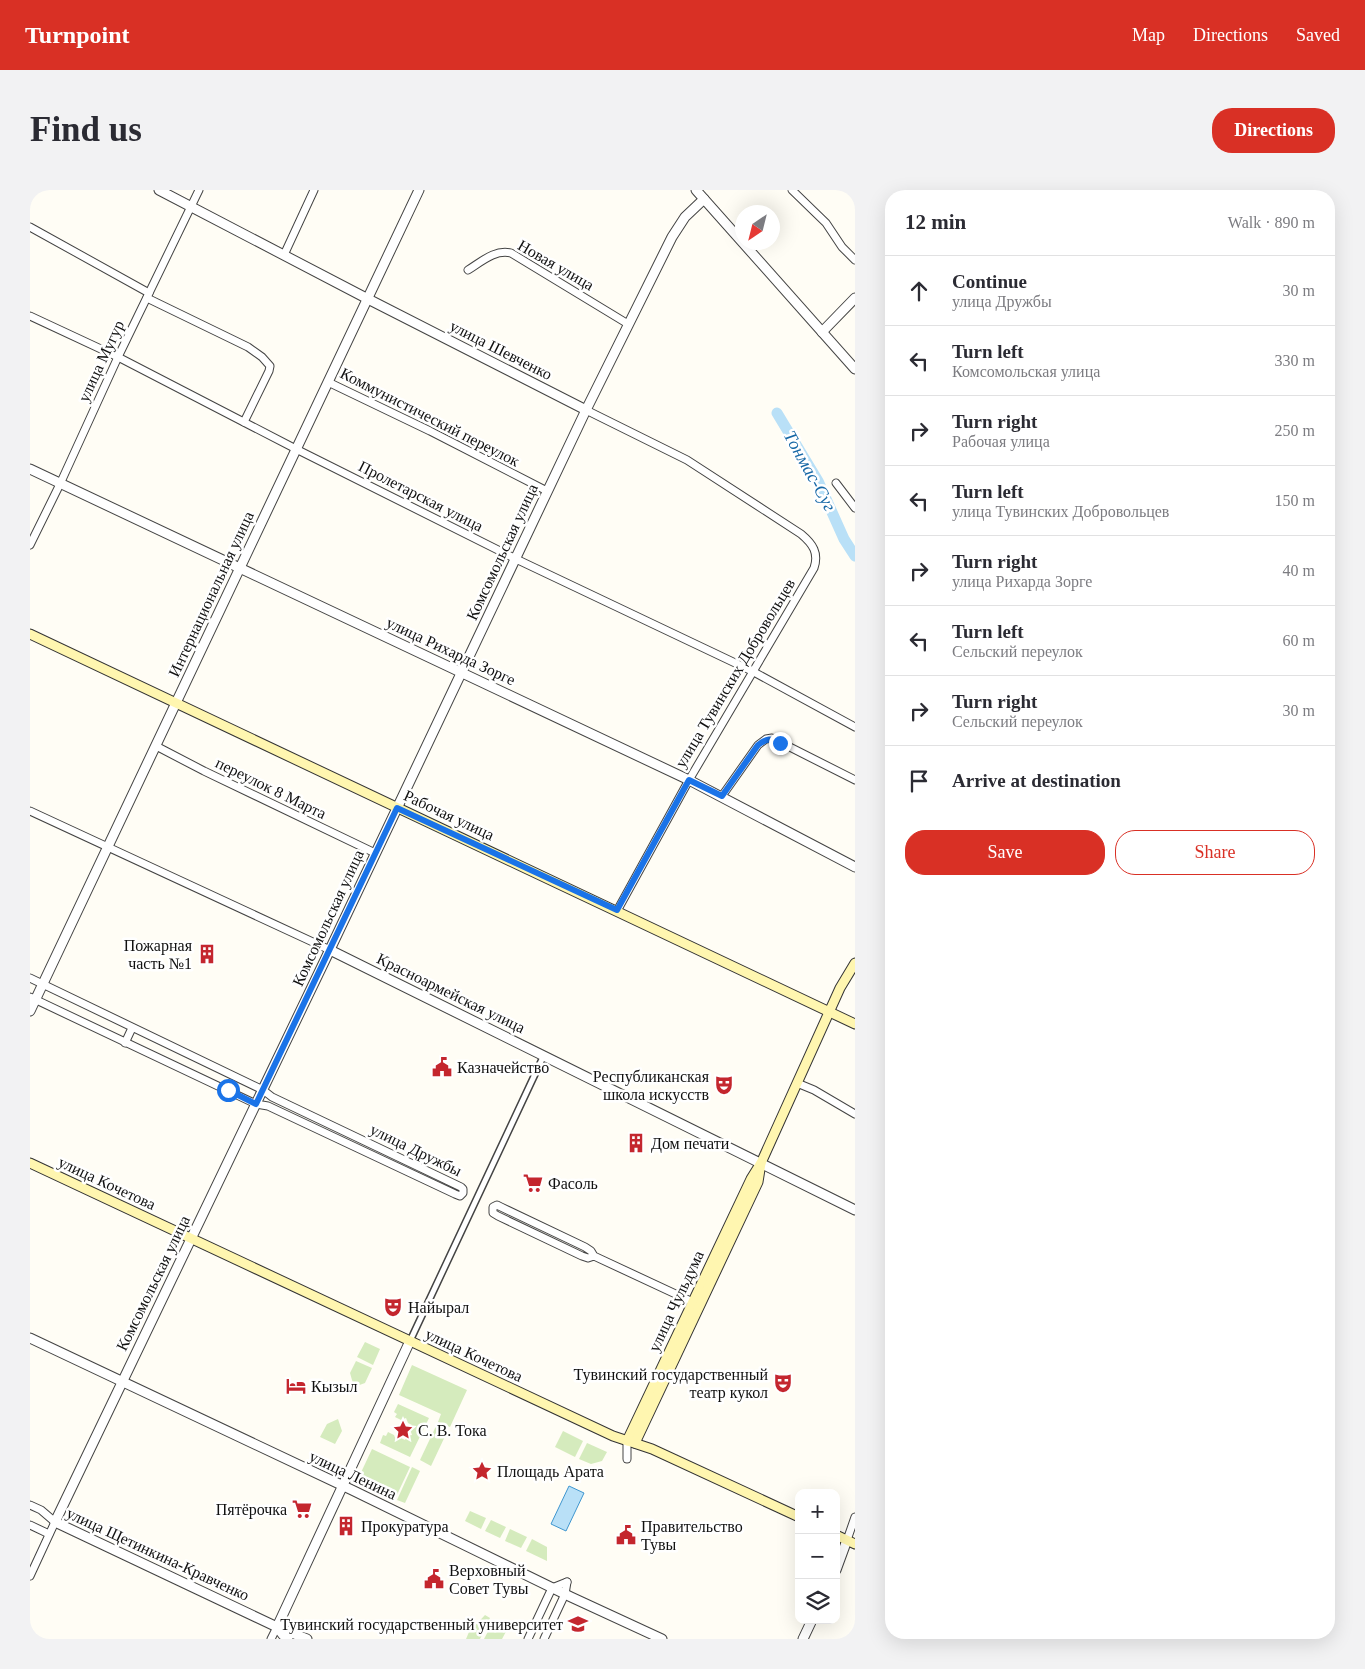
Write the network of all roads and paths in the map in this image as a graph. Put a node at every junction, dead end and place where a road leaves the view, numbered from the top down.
1 (159, 190) edge
2 (199, 190) edge
3 (314, 190) edge
4 (420, 190) edge
5 (696, 190) edge
6 (792, 190) edge
7 (704, 199) junction
8 (192, 206) junction
9 (30, 226) edge
10 (284, 255) junction
11 (855, 260) edge
12 (468, 270) dead end
13 (148, 295) junction
14 (855, 298) edge
15 (368, 299) junction
16 (30, 316) edge
17 (628, 324) junction
18 (822, 332) junction
19 (118, 357) junction
20 (855, 369) edge
21 (328, 382) junction
22 (586, 410) junction
23 (244, 422) junction
24 (296, 449) junction
25 (30, 469) edge
26 (836, 483) dead end
27 (60, 484) junction
28 (547, 491) junction
29 (855, 508) edge
30 (33, 529) edge
31 (30, 545) edge
32 (816, 554) joint
33 (516, 559) junction
34 (241, 568) junction
35 (30, 634) edge
36 (752, 671) junction
37 (462, 673) junction
38 (176, 703) junction
39 (855, 727) edge
40 (156, 746) junction
41 (689, 780) junction
42 (855, 780) edge
43 (722, 796) junction
44 (397, 808) junction
45 (30, 811) edge
46 (108, 847) junction
47 (375, 853) junction
48 (855, 867) edge
49 (617, 910) junction
50 (330, 950) junction
51 (855, 963) edge
52 (852, 970) edge
53 (30, 978) edge
54 (42, 984) junction
55 (33, 998) edge
56 (30, 1011) edge
57 (829, 1012) junction
58 (855, 1024) edge
59 (132, 1028) junction
60 (125, 1043) junction
61 (544, 1055) junction
62 (798, 1083) junction
63 (263, 1090) junction
64 (256, 1104) junction
65 (855, 1114) edge
66 (406, 1161) junction
67 (30, 1163) edge
68 (761, 1163) junction
69 (402, 1169) junction
70 (855, 1210) edge
71 (191, 1239) junction
72 (594, 1256) junction
73 (696, 1304) junction
74 (30, 1338) edge
75 (410, 1341) junction
76 (122, 1382) junction
77 (631, 1442) junction
78 (342, 1486) junction
79 (30, 1505) edge
80 (795, 1516) edge
81 (855, 1517) edge
82 (55, 1522) junction
83 (30, 1525) edge
84 (49, 1534) junction
85 (851, 1542) edge
86 (840, 1563) edge
87 (30, 1576) edge
88 (552, 1588) junction
89 (565, 1594) junction
90 (810, 1624) edge
91 (276, 1627) junction
92 (271, 1639) edge
93 (288, 1639) edge
94 (307, 1639) edge
95 (528, 1639) edge
96 (544, 1639) edge
97 (662, 1639) edge
98 (803, 1639) edge

1 - 8 street, улица Шевченко
2 - 8 street, улица Мугур
3 - 10 street
4 - 15 street, Интернациональная улица
5 - 7 street
6 - 11 street
7 - 17 street, Комсомольская улица
7 - 18 street
8 - 10 street, улица Шевченко
8 - 13 street, улица Мугур
9 - 13 street
10 - 15 street, улица Шевченко
12 - 17 street, Новая улица
13 - 19 street, улица Мугур
13 - 23 street
14 - 18 street
15 - 21 street, Интернациональная улица
15 - 22 street, улица Шевченко
16 - 19 street, Пролетарская улица
17 - 22 street, Комсомольская улица
18 - 20 street
19 - 23 street, Пролетарская улица
19 - 27 street, улица Мугур
21 - 24 street, Интернациональная улица
21 - 28 street, Коммунистический переулок
22 - 28 street, Комсомольская улица
22 - 32 street, улица Шевченко
23 - 24 street, Пролетарская улица
24 - 33 street, Пролетарская улица
24 - 34 street, Интернациональная улица
25 - 27 street, улица Рихарда Зорге
26 - 29 street
27 - 30 street, улица Мугур
27 - 34 street, улица Рихарда Зорге
28 - 33 street, Комсомольская улица
30 - 31 street, улица Мугур
32 - 36 street, улица Тувинских Добровольцев
33 - 36 street, Пролетарская улица
33 - 37 street, Комсомольская улица
34 - 37 street, улица Рихарда Зорге
34 - 38 street, Интернациональная улица
35 - 38 main road, Рабочая улица
36 - 39 street, Пролетарская улица
36 - 41 street, улица Тувинских Добровольцев
37 - 41 street, улица Рихарда Зорге
37 - 44 street, Комсомольская улица
38 - 40 street, Интернациональная улица
38 - 44 main road, Рабочая улица
40 - 46 street, Интернациональная улица
40 - 47 street, переулок 8 Марта
41 - 43 street, улица Рихарда Зорге
41 - 49 street, улица Тувинских Добровольцев
42 - 43 street
43 - 48 street, улица Рихарда Зорге
44 - 47 street, Комсомольская улица
44 - 49 main road, Рабочая улица
45 - 46 street, Красноармейская улица
46 - 50 street, Красноармейская улица
46 - 54 street, Интернациональная улица
47 - 50 street, Комсомольская улица
49 - 57 main road, Рабочая улица
50 - 61 street, Красноармейская улица
50 - 63 street, Комсомольская улица
51 - 52 main road, улица Чульдума
52 - 57 main road, улица Чульдума
53 - 54 street, улица Дружбы
54 - 55 street, Интернациональная улица
54 - 59 street, улица Дружбы
55 - 56 street, Интернациональная улица
55 - 60 street, улица Дружбы
57 - 58 main road, Рабочая улица
57 - 62 main road, улица Чульдума
59 - 60 street
59 - 63 street, улица Дружбы
60 - 64 street, улица Дружбы
61 - 68 street, Красноармейская улица
61 - 75 street
62 - 65 street
62 - 68 main road, улица Чульдума
63 - 64 street, Комсомольская улица
63 - 66 street, улица Дружбы
64 - 69 street, улица Дружбы
64 - 71 street, Комсомольская улица
66 - 69 street
66 - 69 street, улица Дружбы
67 - 71 main road, улица Кочетова
68 - 70 street, Красноармейская улица
68 - 73 main road, улица Чульдума
71 - 75 main road, улица Кочетова
71 - 76 street, Комсомольская улица
72 - 72 street
72 - 73 street
73 - 77 main road, улица Чульдума
74 - 76 street, улица Ленина
75 - 77 main road, улица Кочетова
75 - 78 street
76 - 78 street, улица Ленина
76 - 82 street, Комсомольская улица
77 - 80 main road, улица Кочетова
78 - 88 street, улица Ленина
78 - 91 street
79 - 82 street, улица Щетинкина-Кравченко
81 - 85 street
82 - 84 street, Комсомольская улица
82 - 91 street, улица Щетинкина-Кравченко
83 - 84 street, улица Щетинкина-Кравченко
84 - 87 street, Комсомольская улица
85 - 86 street
88 - 89 street, улица Ленина
88 - 95 street
89 - 96 street
89 - 97 street, улица Ленина
90 - 98 street
91 - 92 street
91 - 93 street, улица Щетинкина-Кравченко
91 - 94 street, улица Щетинкина-Кравченко

